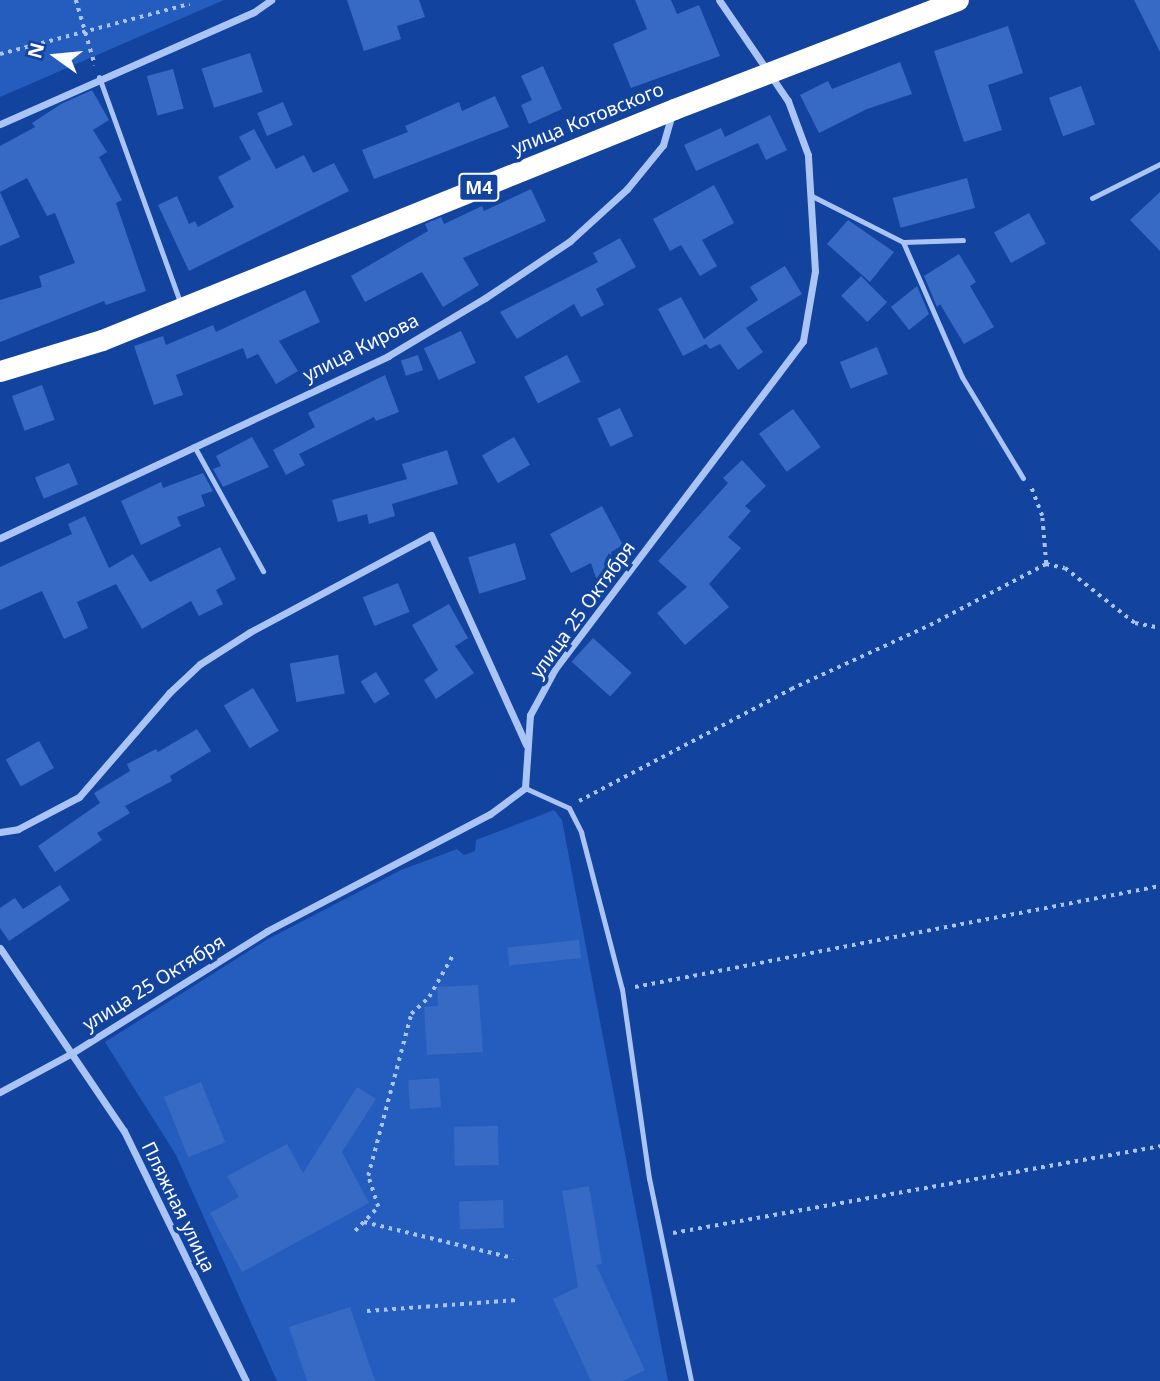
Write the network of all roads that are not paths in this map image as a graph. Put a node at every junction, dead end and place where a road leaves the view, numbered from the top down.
1 (271, 0) edge
2 (719, 0) edge
3 (958, 0) edge
4 (768, 72) junction
5 (99, 77) junction
6 (674, 109) junction
7 (0, 124) edge
8 (1160, 164) edge
9 (810, 195) junction
10 (1092, 198) dead end
11 (963, 240) dead end
12 (903, 242) junction
13 (182, 307) junction
14 (0, 371) edge
15 (194, 446) junction
16 (1023, 478) road end
17 (0, 538) edge
18 (264, 571) dead end
19 (526, 745) junction
20 (525, 788) junction
21 (0, 832) edge
22 (0, 948) edge
23 (72, 1053) junction
24 (0, 1092) edge
25 (246, 1381) edge
26 (691, 1381) edge

1 - 5 street
2 - 4 street, улица 25 Октября
3 - 4 highway, улица Котовского / M4
4 - 6 highway, улица Котовского / M4
4 - 9 street, улица 25 Октября
5 - 7 street
5 - 13 lane
6 - 13 highway, улица Котовского / M4
6 - 15 street, улица Кирова
8 - 10 lane
9 - 12 lane
9 - 19 street, улица 25 Октября
11 - 12 lane
12 - 16 lane
13 - 14 highway, улица Котовского / M4
15 - 17 street, улица Кирова
15 - 18 lane
19 - 20 street, улица 25 Октября
19 - 21 street
20 - 23 street, улица 25 Октября
20 - 26 lane
22 - 23 street, Пляжная улица
23 - 24 street, улица 25 Октября
23 - 25 street, Пляжная улица

